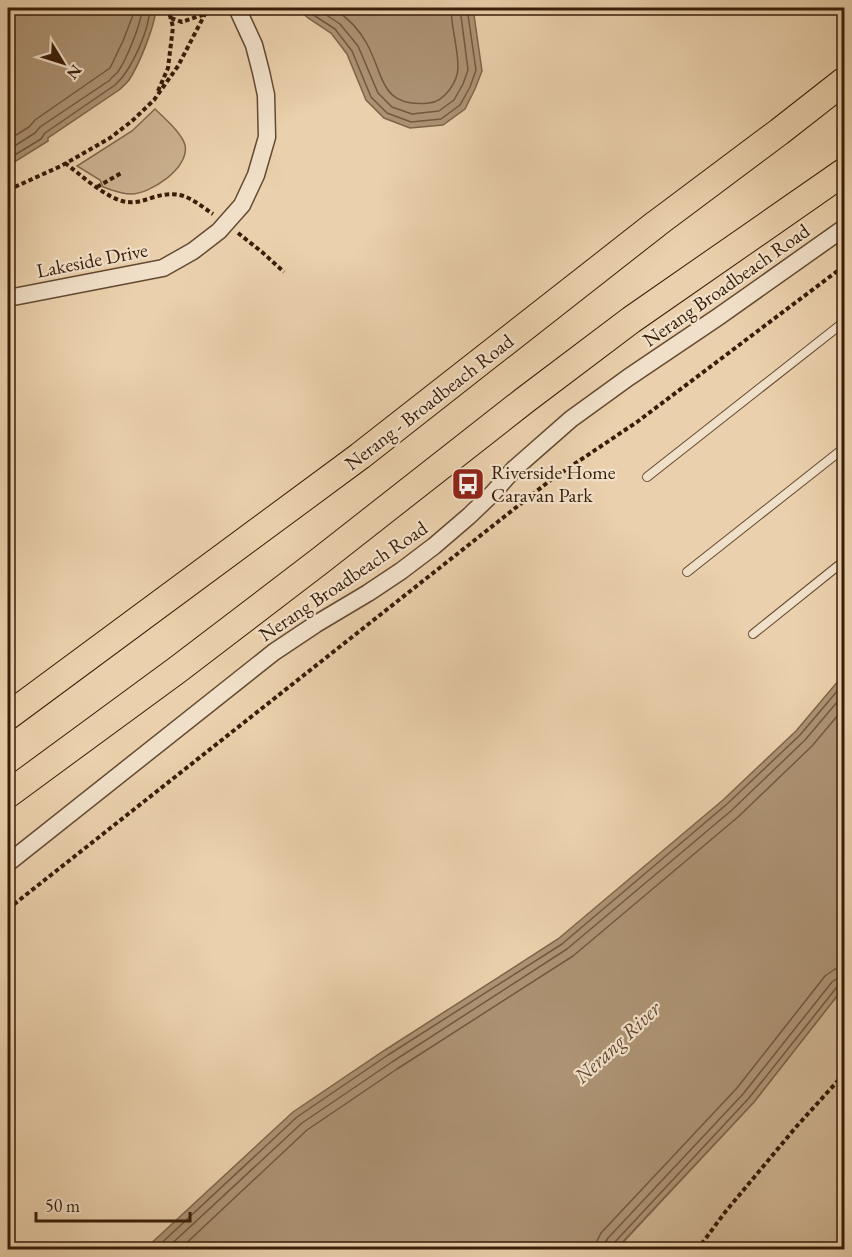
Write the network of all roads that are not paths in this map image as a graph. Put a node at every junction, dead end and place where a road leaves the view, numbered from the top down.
1 (237, 8) edge
2 (844, 81) edge
3 (844, 172) edge
4 (844, 228) edge
5 (8, 298) edge
6 (844, 322) edge
7 (844, 448) edge
8 (647, 477) dead end
9 (844, 561) edge
10 (687, 572) dead end
11 (753, 634) dead end
12 (8, 716) edge
13 (8, 794) edge
14 (8, 862) edge

1 - 5 street, Lakeside Drive
2 - 12 main road, Nerang - Broadbeach Road
3 - 13 main road
4 - 14 street, Nerang Broadbeach Road
6 - 8 lane
7 - 10 lane
9 - 11 lane

